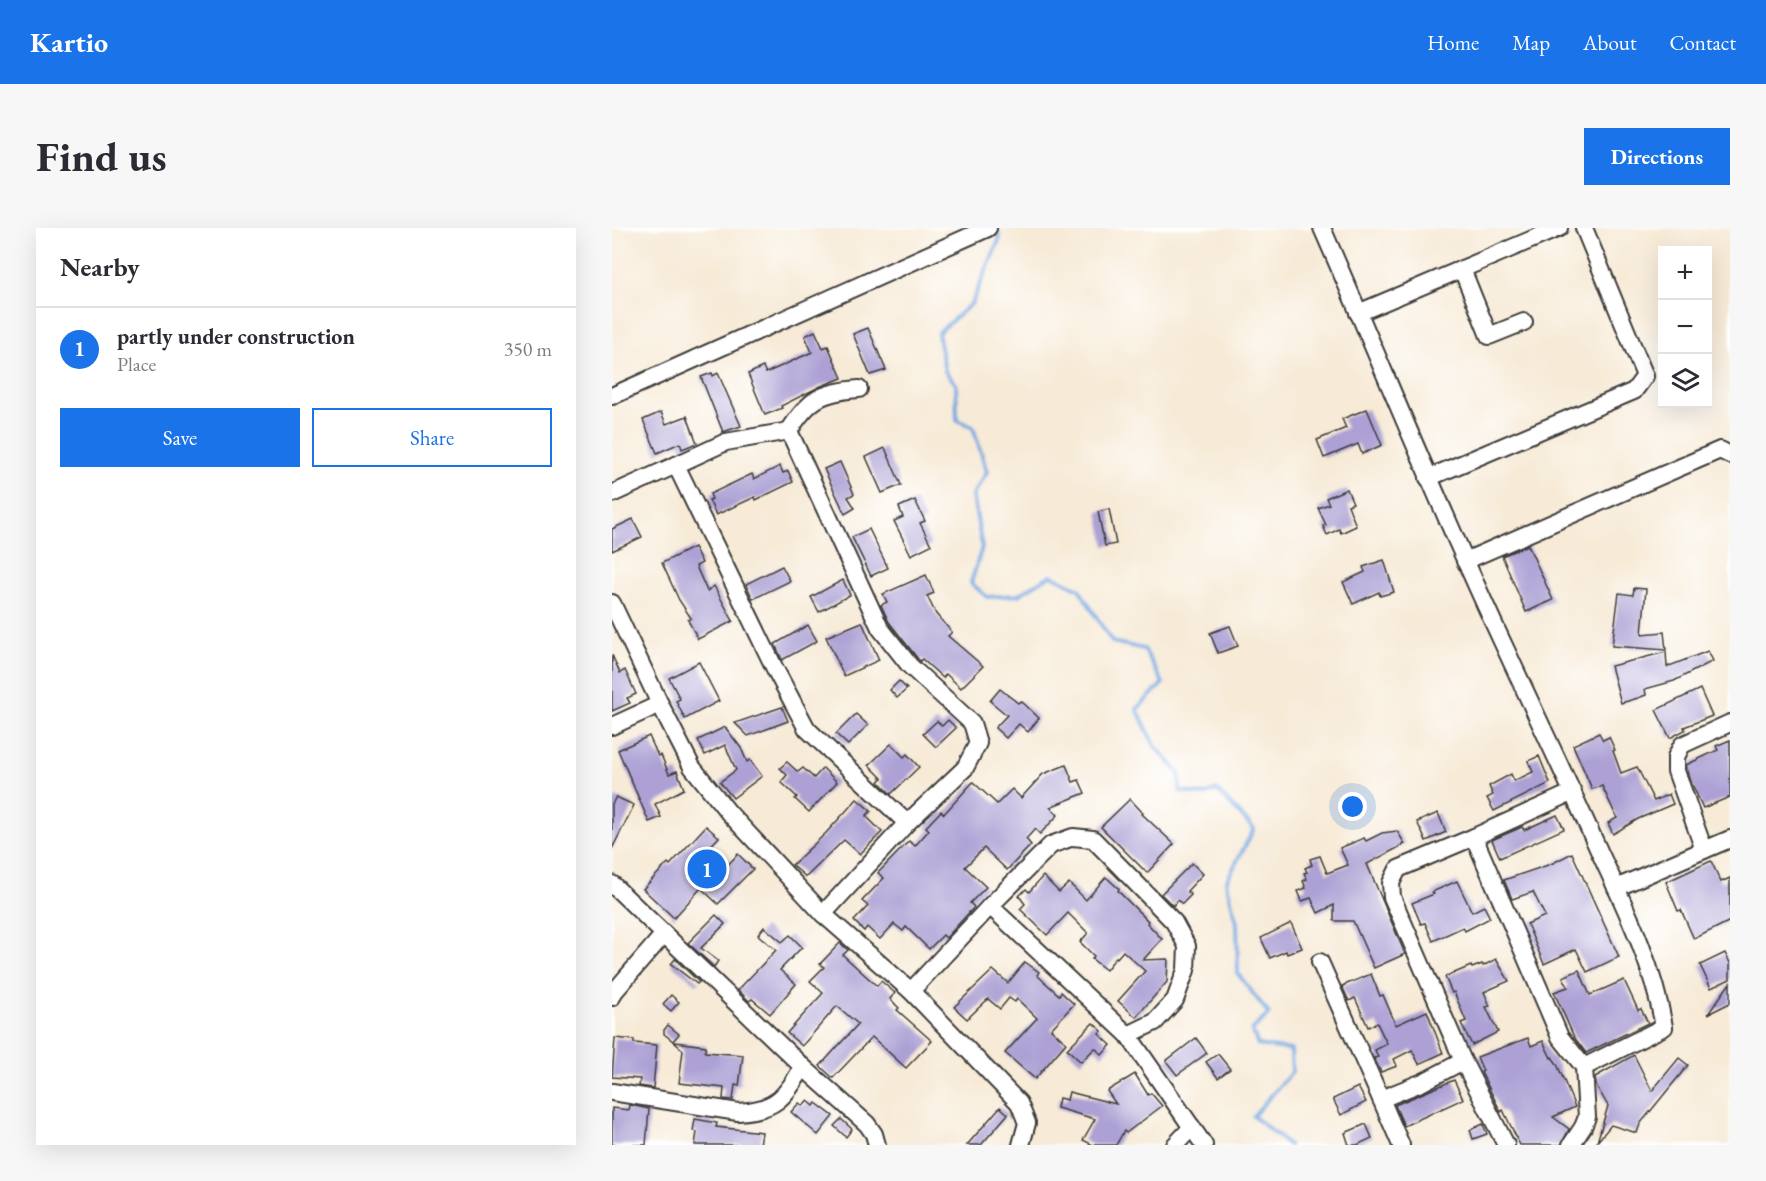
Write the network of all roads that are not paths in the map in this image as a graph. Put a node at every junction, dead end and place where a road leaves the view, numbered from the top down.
1 (988, 228) edge
2 (1322, 228) edge
3 (1559, 228) edge
4 (1584, 228) edge
5 (1462, 269) junction
6 (1358, 313) junction
7 (1524, 322) dead end
8 (860, 389) dead end
9 (612, 396) edge
10 (789, 431) junction
11 (1730, 455) edge
12 (676, 465) junction
13 (1428, 478) junction
14 (612, 494) edge
15 (1465, 561) junction
16 (612, 603) edge
17 (660, 704) junction
18 (1730, 723) edge
19 (612, 726) edge
20 (1573, 792) junction
21 (907, 823) junction
22 (1474, 837) junction
23 (1730, 839) edge
24 (1704, 850) junction
25 (612, 884) edge
26 (1616, 888) junction
27 (990, 906) junction
28 (823, 914) junction
29 (664, 934) junction
30 (1320, 962) dead end
31 (911, 991) junction
32 (612, 997) edge
33 (1128, 1035) junction
34 (1463, 1061) junction
35 (803, 1067) junction
36 (1584, 1067) junction
37 (612, 1092) edge
38 (1381, 1099) junction
39 (1192, 1127) junction
40 (877, 1145) edge
41 (1021, 1145) edge
42 (1175, 1145) edge
43 (1204, 1145) edge
44 (1401, 1145) edge
45 (1506, 1145) edge
46 (1571, 1145) edge

1 - 9 street
2 - 6 street
3 - 5 street
4 - 13 street
5 - 6 street
5 - 7 street
6 - 13 street
8 - 10 street
10 - 12 street
10 - 21 street
11 - 15 street
12 - 14 street
12 - 21 street
13 - 15 street
15 - 20 street
16 - 17 street
17 - 19 street
17 - 28 street
18 - 24 street
20 - 22 street
20 - 26 street
21 - 28 street
22 - 34 street
22 - 36 street
23 - 24 street
24 - 26 street
25 - 29 street
26 - 36 street
27 - 31 street
27 - 33 street
27 - 33 street
28 - 31 street
29 - 32 street
29 - 35 street
30 - 38 street
31 - 41 street
33 - 39 street
34 - 38 street
34 - 45 street
35 - 37 street
35 - 40 street
36 - 46 street
38 - 44 street
39 - 42 street
39 - 43 street

